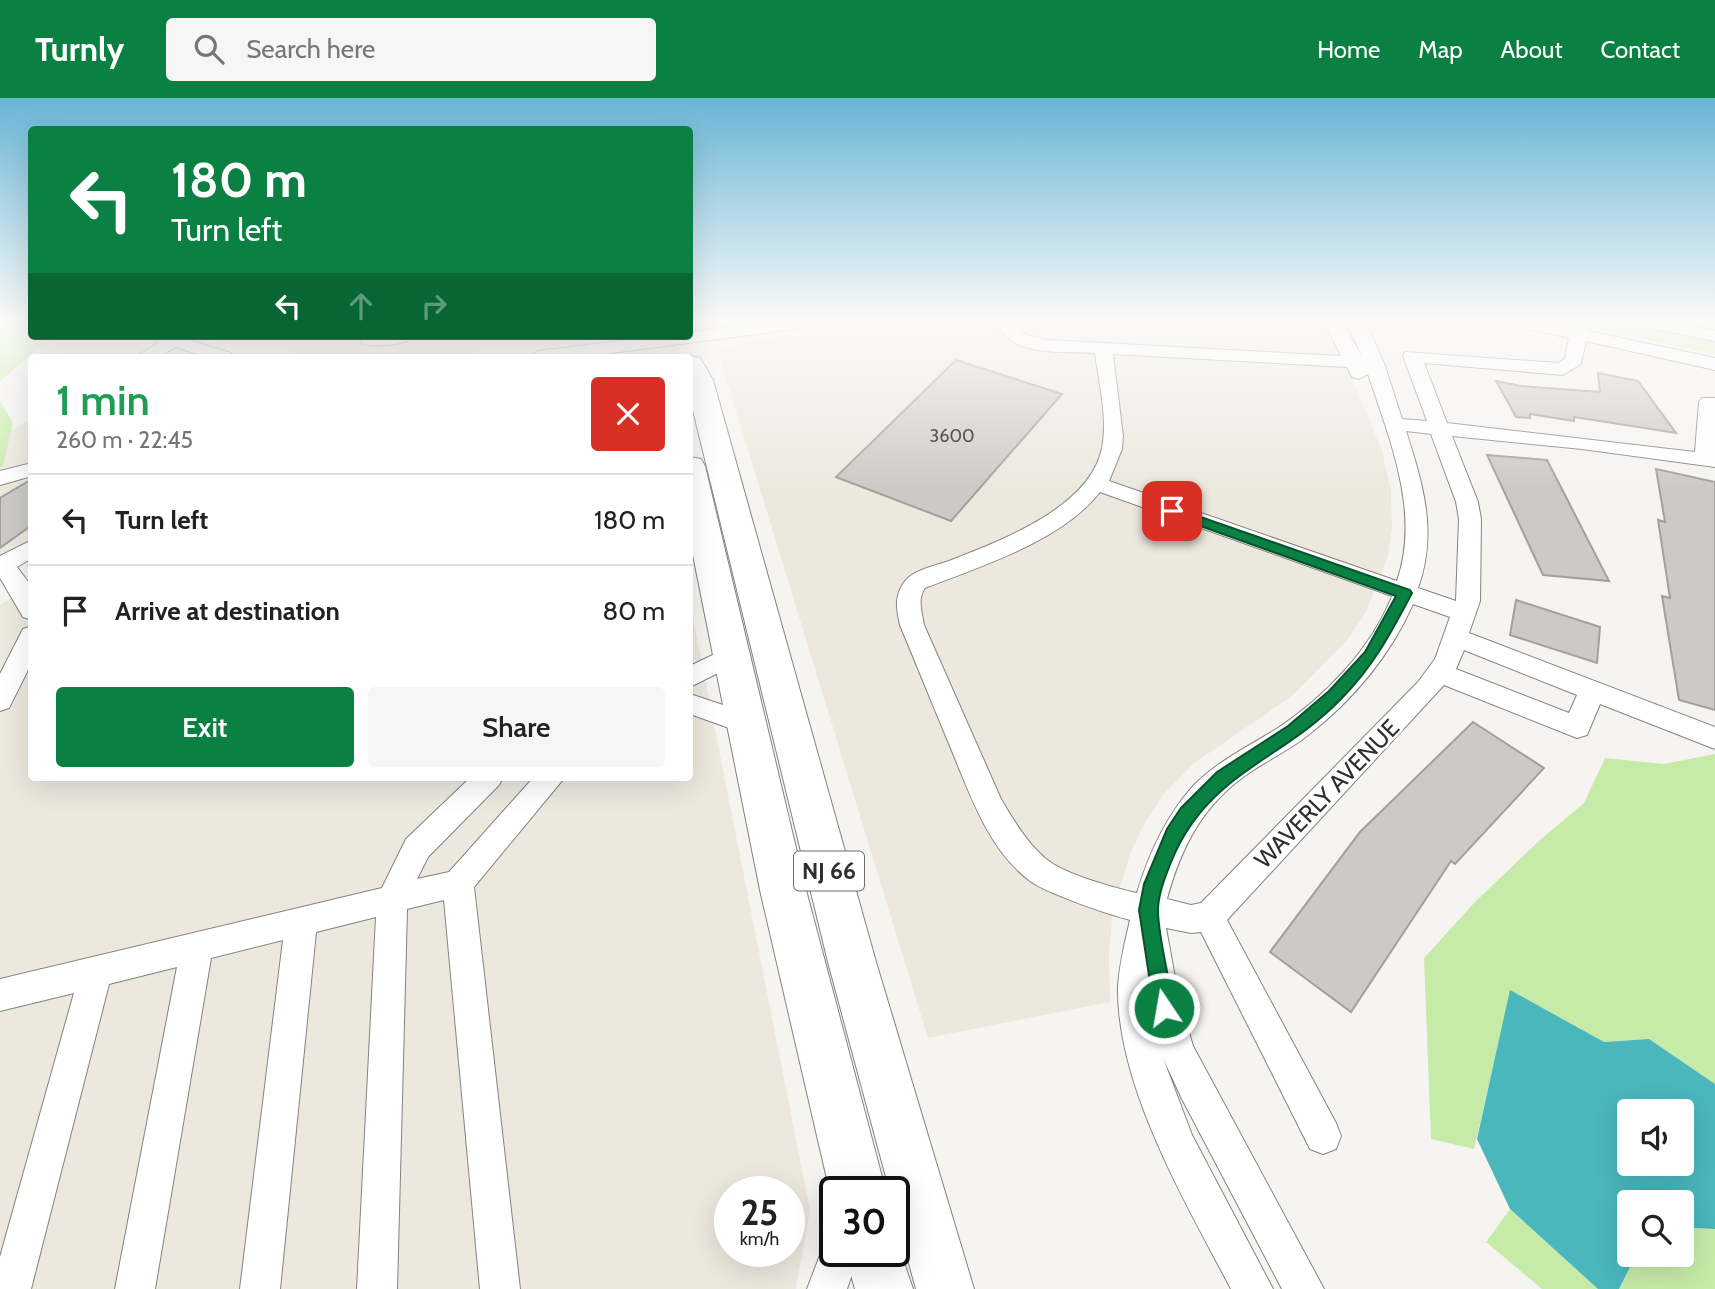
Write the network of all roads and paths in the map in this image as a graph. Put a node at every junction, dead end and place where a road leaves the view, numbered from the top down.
1 (698, 379) edge
2 (1107, 379) edge
3 (1364, 379) edge
4 (1380, 379) edge
5 (1420, 379) edge
6 (1715, 404) edge
7 (1393, 424) junction
8 (1439, 428) junction
9 (1710, 460) edge
10 (28, 470) edge
11 (0, 478) edge
12 (693, 480) edge
13 (1097, 484) junction
14 (28, 550) edge
15 (16, 582) edge
16 (1405, 593) junction
17 (28, 604) edge
18 (1465, 613) junction
19 (1457, 638) junction
20 (28, 643) edge
21 (731, 655) junction
22 (1439, 673) junction
23 (693, 675) edge
24 (1592, 691) junction
25 (0, 701) edge
26 (693, 705) edge
27 (746, 723) junction
28 (1715, 738) edge
29 (485, 781) edge
30 (547, 781) edge
31 (458, 883) junction
32 (392, 899) junction
33 (1149, 910) junction
34 (1209, 916) junction
35 (301, 922) junction
36 (197, 947) junction
37 (96, 972) junction
38 (0, 995) edge
39 (1324, 1136) dead end
40 (854, 1176) edge
41 (835, 1267) edge
42 (878, 1267) edge
43 (11, 1289) edge
44 (135, 1289) edge
45 (260, 1289) edge
46 (377, 1289) edge
47 (500, 1289) edge
48 (827, 1289) edge
49 (884, 1289) edge
50 (945, 1289) edge
51 (1253, 1289) edge
52 (1304, 1289) edge

1 - 50 highway, NJ 66
2 - 13 street
3 - 7 street
4 - 7 street
5 - 8 street, WAVERLY AVENUE
6 - 9 street
7 - 8 street
7 - 16 street
8 - 9 street
8 - 18 street, WAVERLY AVENUE
10 - 11 street
12 - 21 highway, NJ 66
13 - 16 street
13 - 33 street
14 - 15 street
15 - 17 street
16 - 18 street
16 - 33 street
18 - 19 street, WAVERLY AVENUE
19 - 22 street, WAVERLY AVENUE
19 - 24 street
20 - 25 street
21 - 23 street
21 - 27 highway, NJ 66
22 - 24 street
22 - 34 street, WAVERLY AVENUE
24 - 28 street
26 - 27 street
27 - 40 highway, NJ 66
29 - 32 street
30 - 31 street
31 - 32 street
31 - 47 street
32 - 35 street
32 - 46 street
33 - 34 street
33 - 51 street
33 - 52 street
34 - 39 street
35 - 36 street
35 - 45 street
36 - 37 street
36 - 44 street
37 - 38 street
37 - 43 street
41 - 48 street
42 - 49 highway

